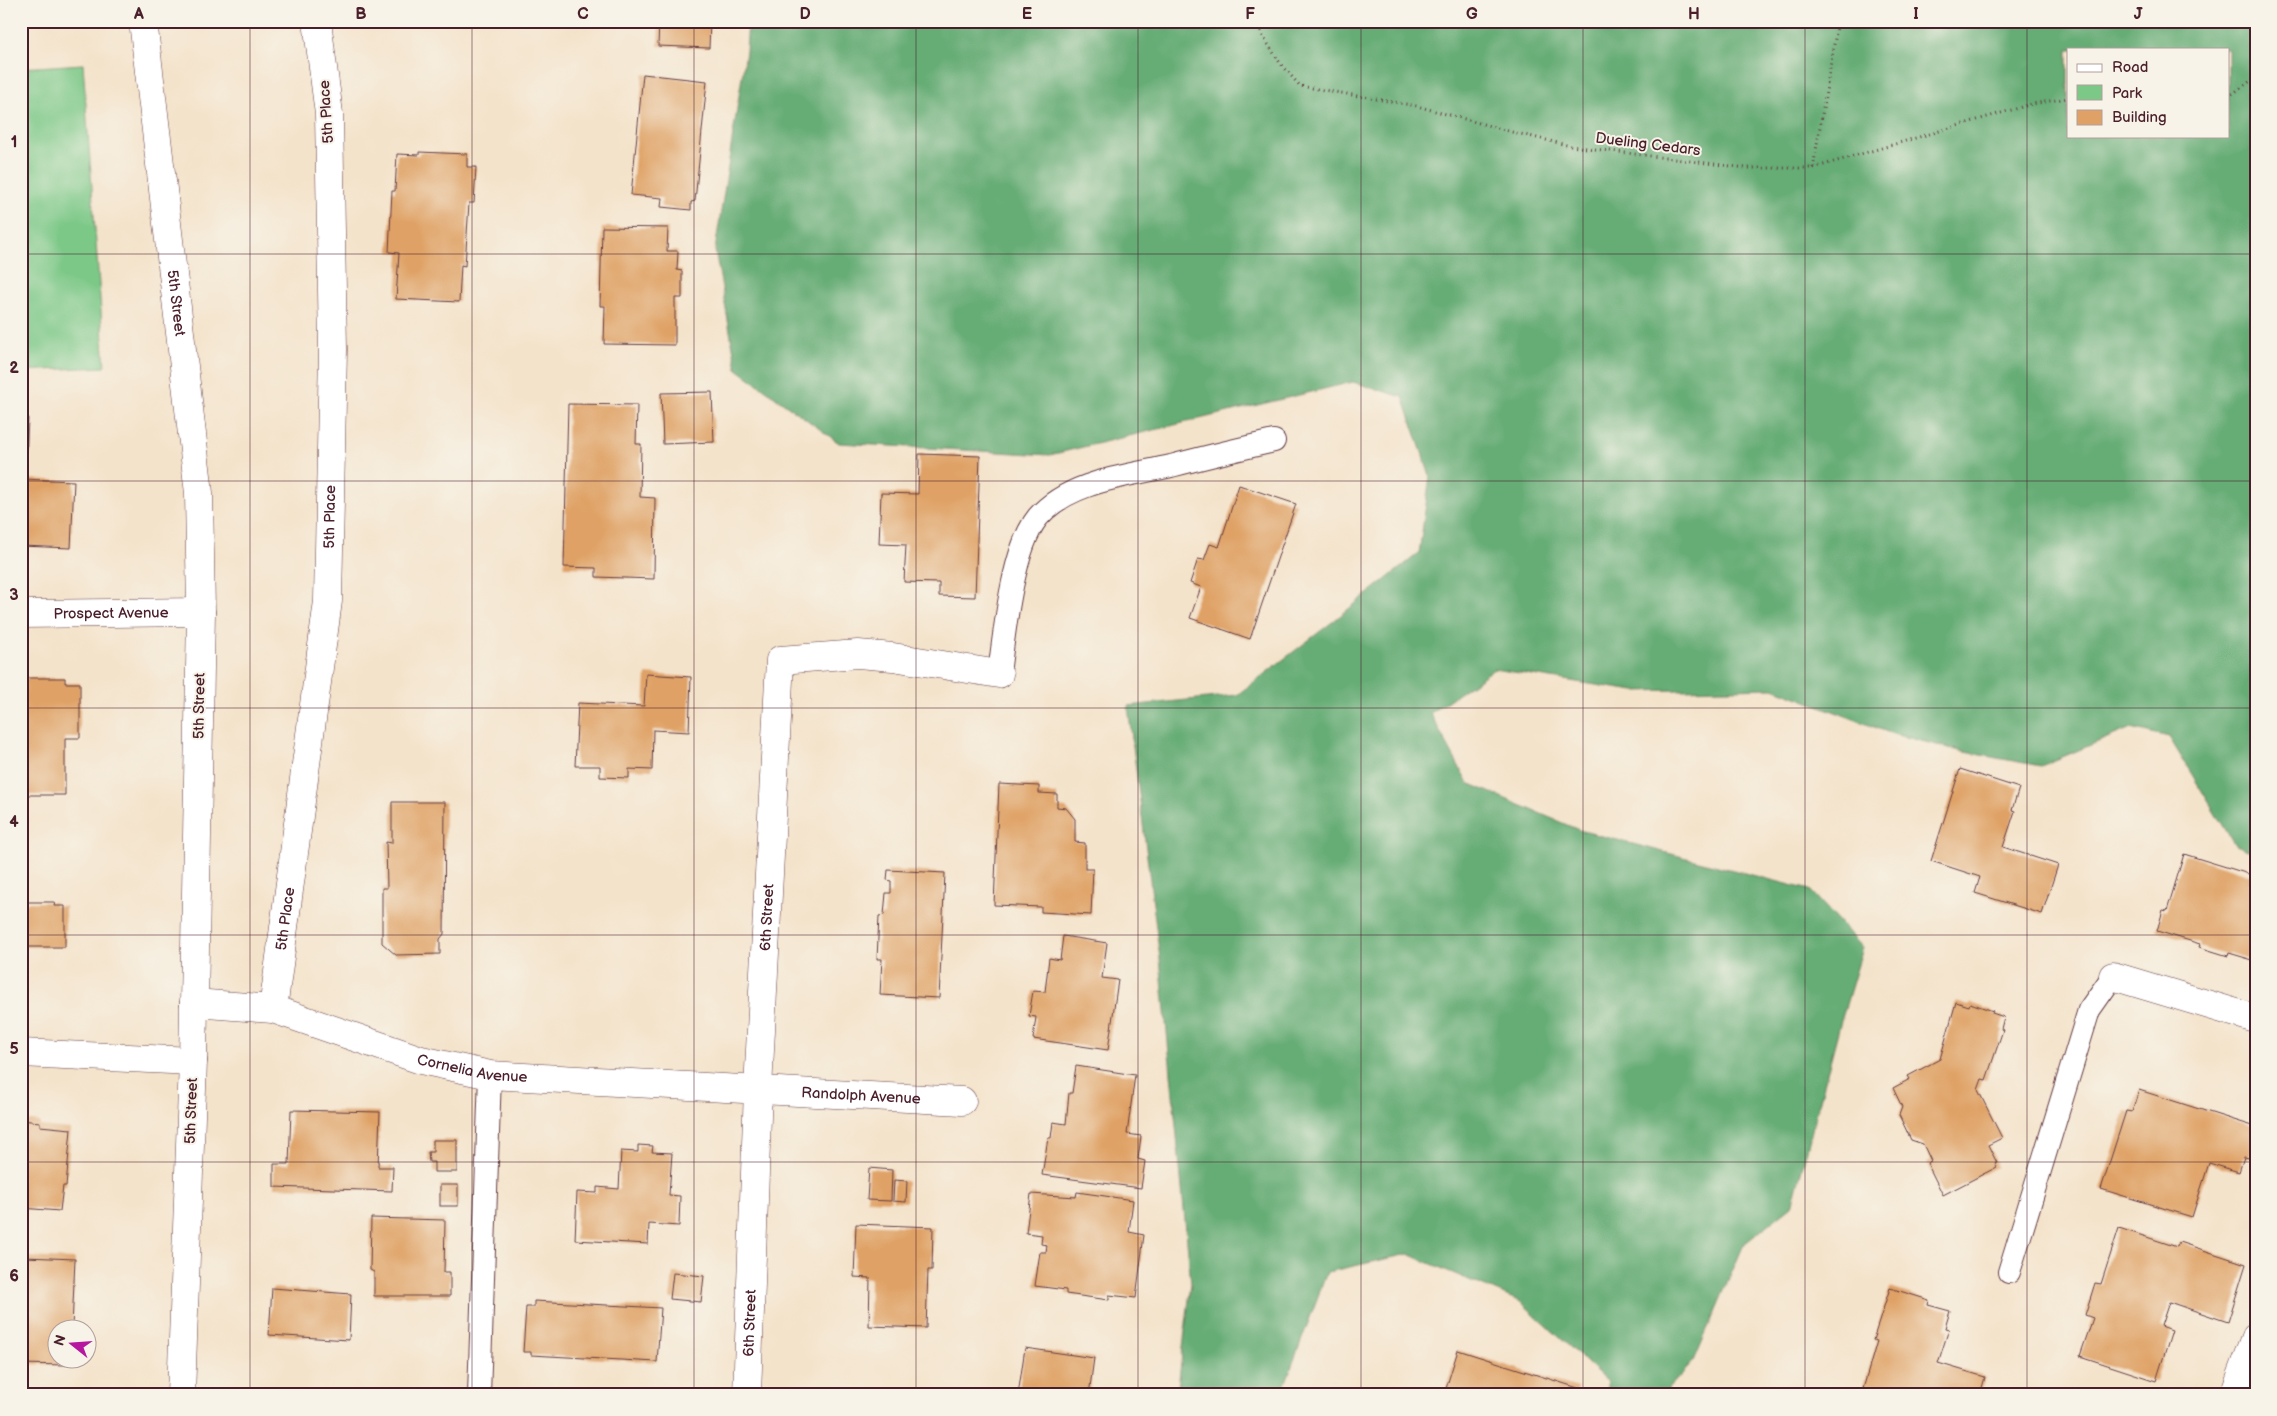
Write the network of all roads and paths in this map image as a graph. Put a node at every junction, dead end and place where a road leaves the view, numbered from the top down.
1 (143, 21) edge
2 (316, 21) edge
3 (1261, 21) edge
4 (1838, 21) edge
5 (2256, 77) edge
6 (2230, 96) edge
7 (2067, 98) edge
8 (1813, 168) junction
9 (1274, 441) dead end
10 (201, 612) junction
11 (21, 614) edge
12 (999, 674) joint
13 (2114, 976) joint
14 (194, 1003) junction
15 (273, 1009) junction
16 (2256, 1019) edge
17 (21, 1053) edge
18 (193, 1061) junction
19 (490, 1075) junction
20 (758, 1089) junction
21 (962, 1101) dead end
22 (2009, 1272) dead end
23 (2256, 1337) edge
24 (181, 1395) edge
25 (479, 1395) edge
26 (747, 1395) edge
27 (2234, 1395) edge

1 - 10 street, 5th Street
2 - 15 street, 5th Place
3 - 8 path, Dueling Cedars
4 - 8 path
5 - 6 path
7 - 8 path, Dueling Cedars
9 - 12 lane
10 - 11 street, Prospect Avenue
10 - 14 street, 5th Street
12 - 20 street, 6th Street
13 - 16 street
13 - 22 lane
14 - 15 street, Cornelia Avenue
14 - 18 street, 5th Street
15 - 19 street, Cornelia Avenue
17 - 18 street
18 - 24 street, 5th Street
19 - 20 street, Cornelia Avenue
19 - 25 lane
20 - 21 street, Randolph Avenue
20 - 26 street, 6th Street
23 - 27 street

